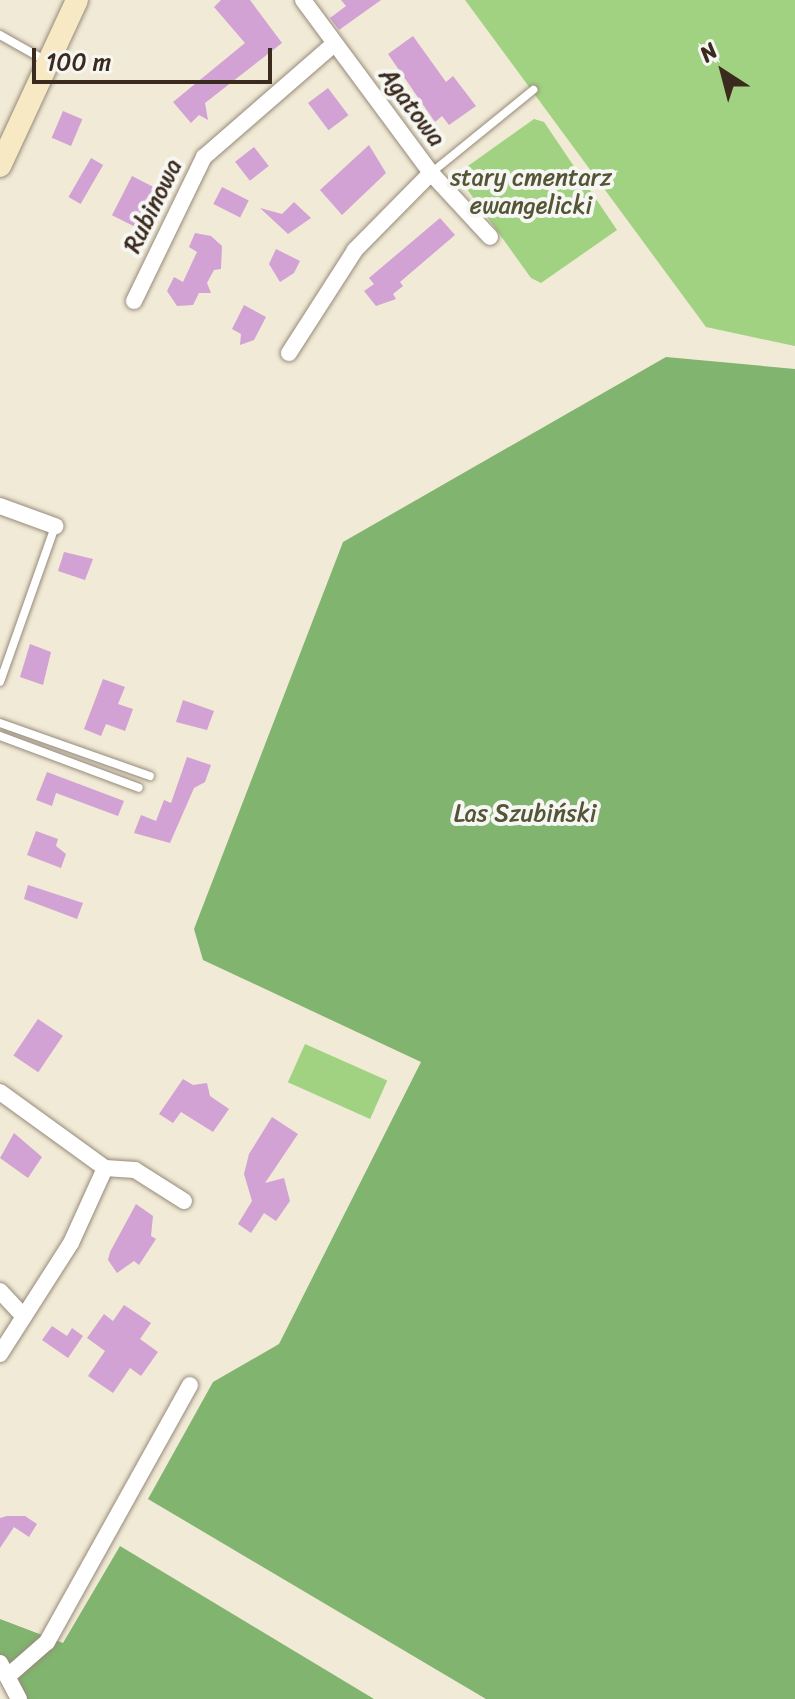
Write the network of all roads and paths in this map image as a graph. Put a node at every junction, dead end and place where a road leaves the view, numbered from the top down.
1 (77, 0) edge
2 (303, 0) edge
3 (0, 35) edge
4 (334, 44) junction
5 (48, 62) junction
6 (533, 90) dead end
7 (0, 166) edge
8 (431, 173) junction
9 (490, 237) dead end
10 (134, 301) dead end
11 (289, 353) dead end
12 (0, 506) edge
13 (55, 526) joint
14 (0, 682) edge
15 (0, 723) edge
16 (0, 736) edge
17 (150, 776) dead end
18 (139, 788) dead end
19 (0, 1092) edge
20 (105, 1168) junction
21 (184, 1201) dead end
22 (0, 1291) edge
23 (24, 1317) junction
24 (0, 1354) edge
25 (190, 1385) dead end
26 (4, 1670) edge
27 (19, 1699) edge

1 - 5 main road
2 - 4 street, Agatowa
3 - 5 lane
4 - 8 street, Agatowa
4 - 10 street, Rubinowa
5 - 7 main road
6 - 8 lane
8 - 9 street, Agatowa
8 - 11 street
12 - 13 street
13 - 14 lane
15 - 17 lane
16 - 18 lane
19 - 20 street
20 - 21 street
20 - 23 street
22 - 23 street
23 - 24 street
25 - 26 street
26 - 27 street

